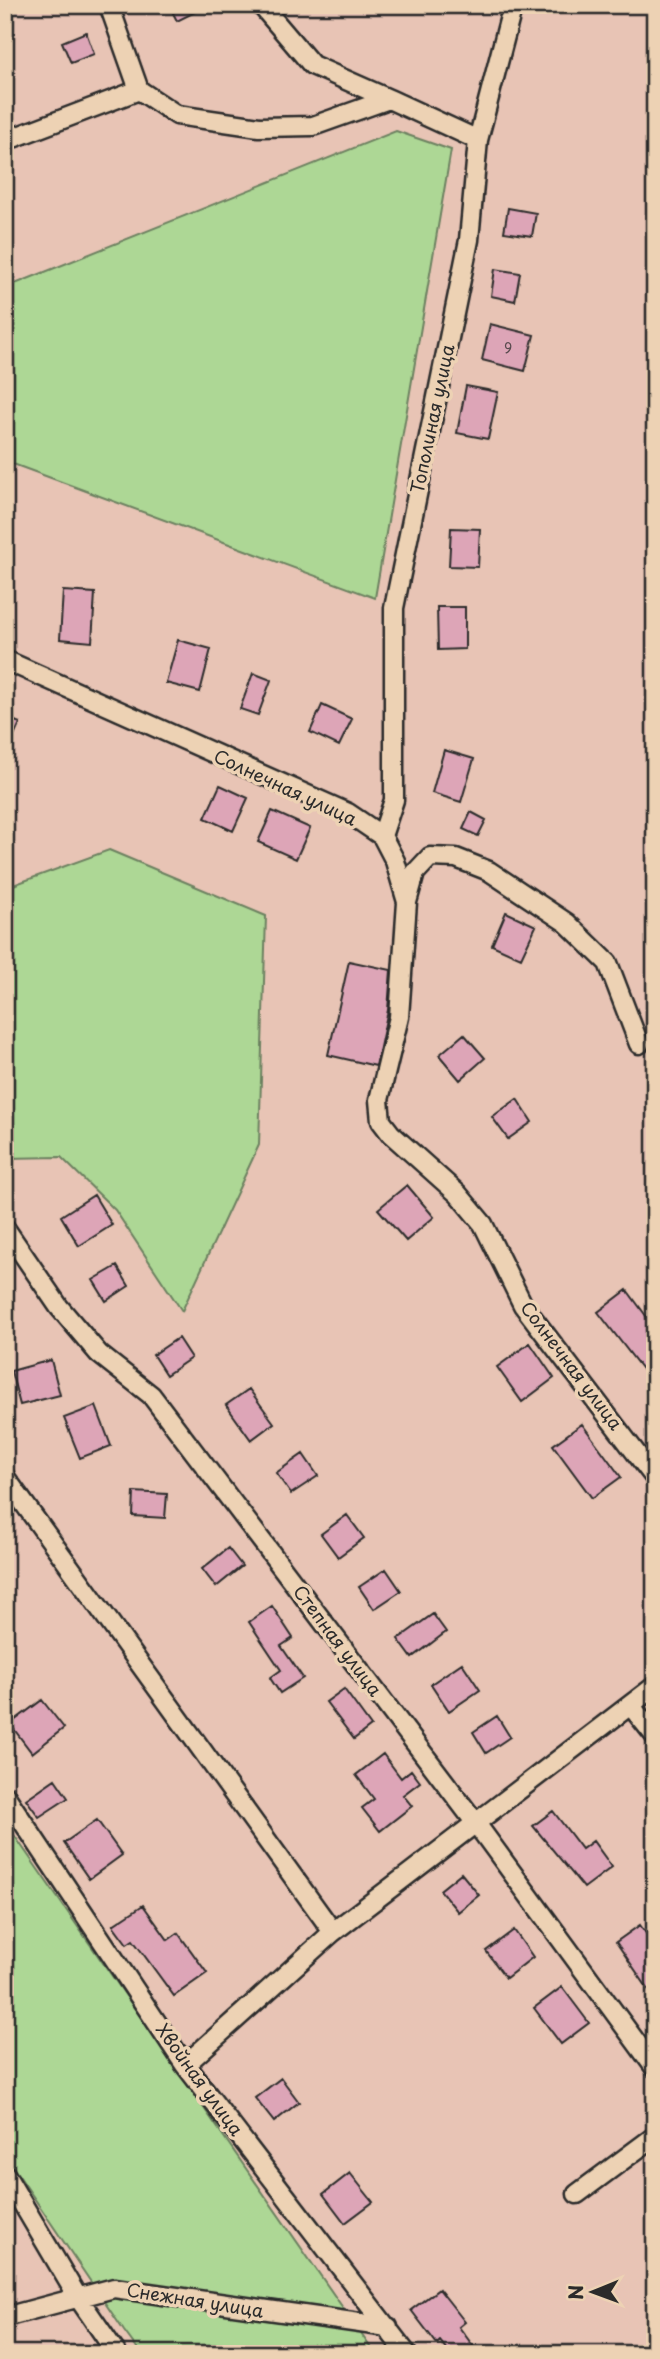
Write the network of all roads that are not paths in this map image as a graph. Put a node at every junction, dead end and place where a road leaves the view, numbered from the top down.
1 (109, 5) edge
2 (261, 5) edge
3 (513, 5) edge
4 (139, 90) junction
5 (389, 99) junction
6 (478, 140) junction
7 (5, 141) edge
8 (5, 660) edge
9 (382, 836) junction
10 (407, 902) junction
11 (639, 1044) dead end
12 (5, 1228) edge
13 (5, 1477) edge
14 (655, 1478) edge
15 (655, 1686) edge
16 (631, 1706) junction
17 (655, 1736) edge
18 (5, 1795) edge
19 (475, 1822) junction
20 (332, 1933) junction
21 (185, 2065) junction
22 (655, 2068) edge
23 (655, 2136) edge
24 (5, 2174) edge
25 (577, 2194) dead end
26 (78, 2296) junction
27 (5, 2317) edge
28 (387, 2327) junction
29 (117, 2354) edge
30 (407, 2354) edge

1 - 4 street
2 - 5 street
3 - 6 street, Тополиная улица
4 - 5 street
4 - 7 street
5 - 6 street
6 - 9 street, Тополиная улица
8 - 9 street, Солнечная улица
9 - 10 street, Солнечная улица
10 - 11 street
10 - 14 street, Солнечная улица
12 - 19 street, Степная улица
13 - 20 street
15 - 16 street
16 - 17 street
16 - 19 street
18 - 21 street, Хвойная улица
19 - 20 street
19 - 22 street, Степная улица
20 - 21 street
21 - 28 street, Хвойная улица
23 - 25 street
24 - 26 street
26 - 27 street, Снежная улица
26 - 28 street, Снежная улица
26 - 29 street
28 - 30 street, Хвойная улица

